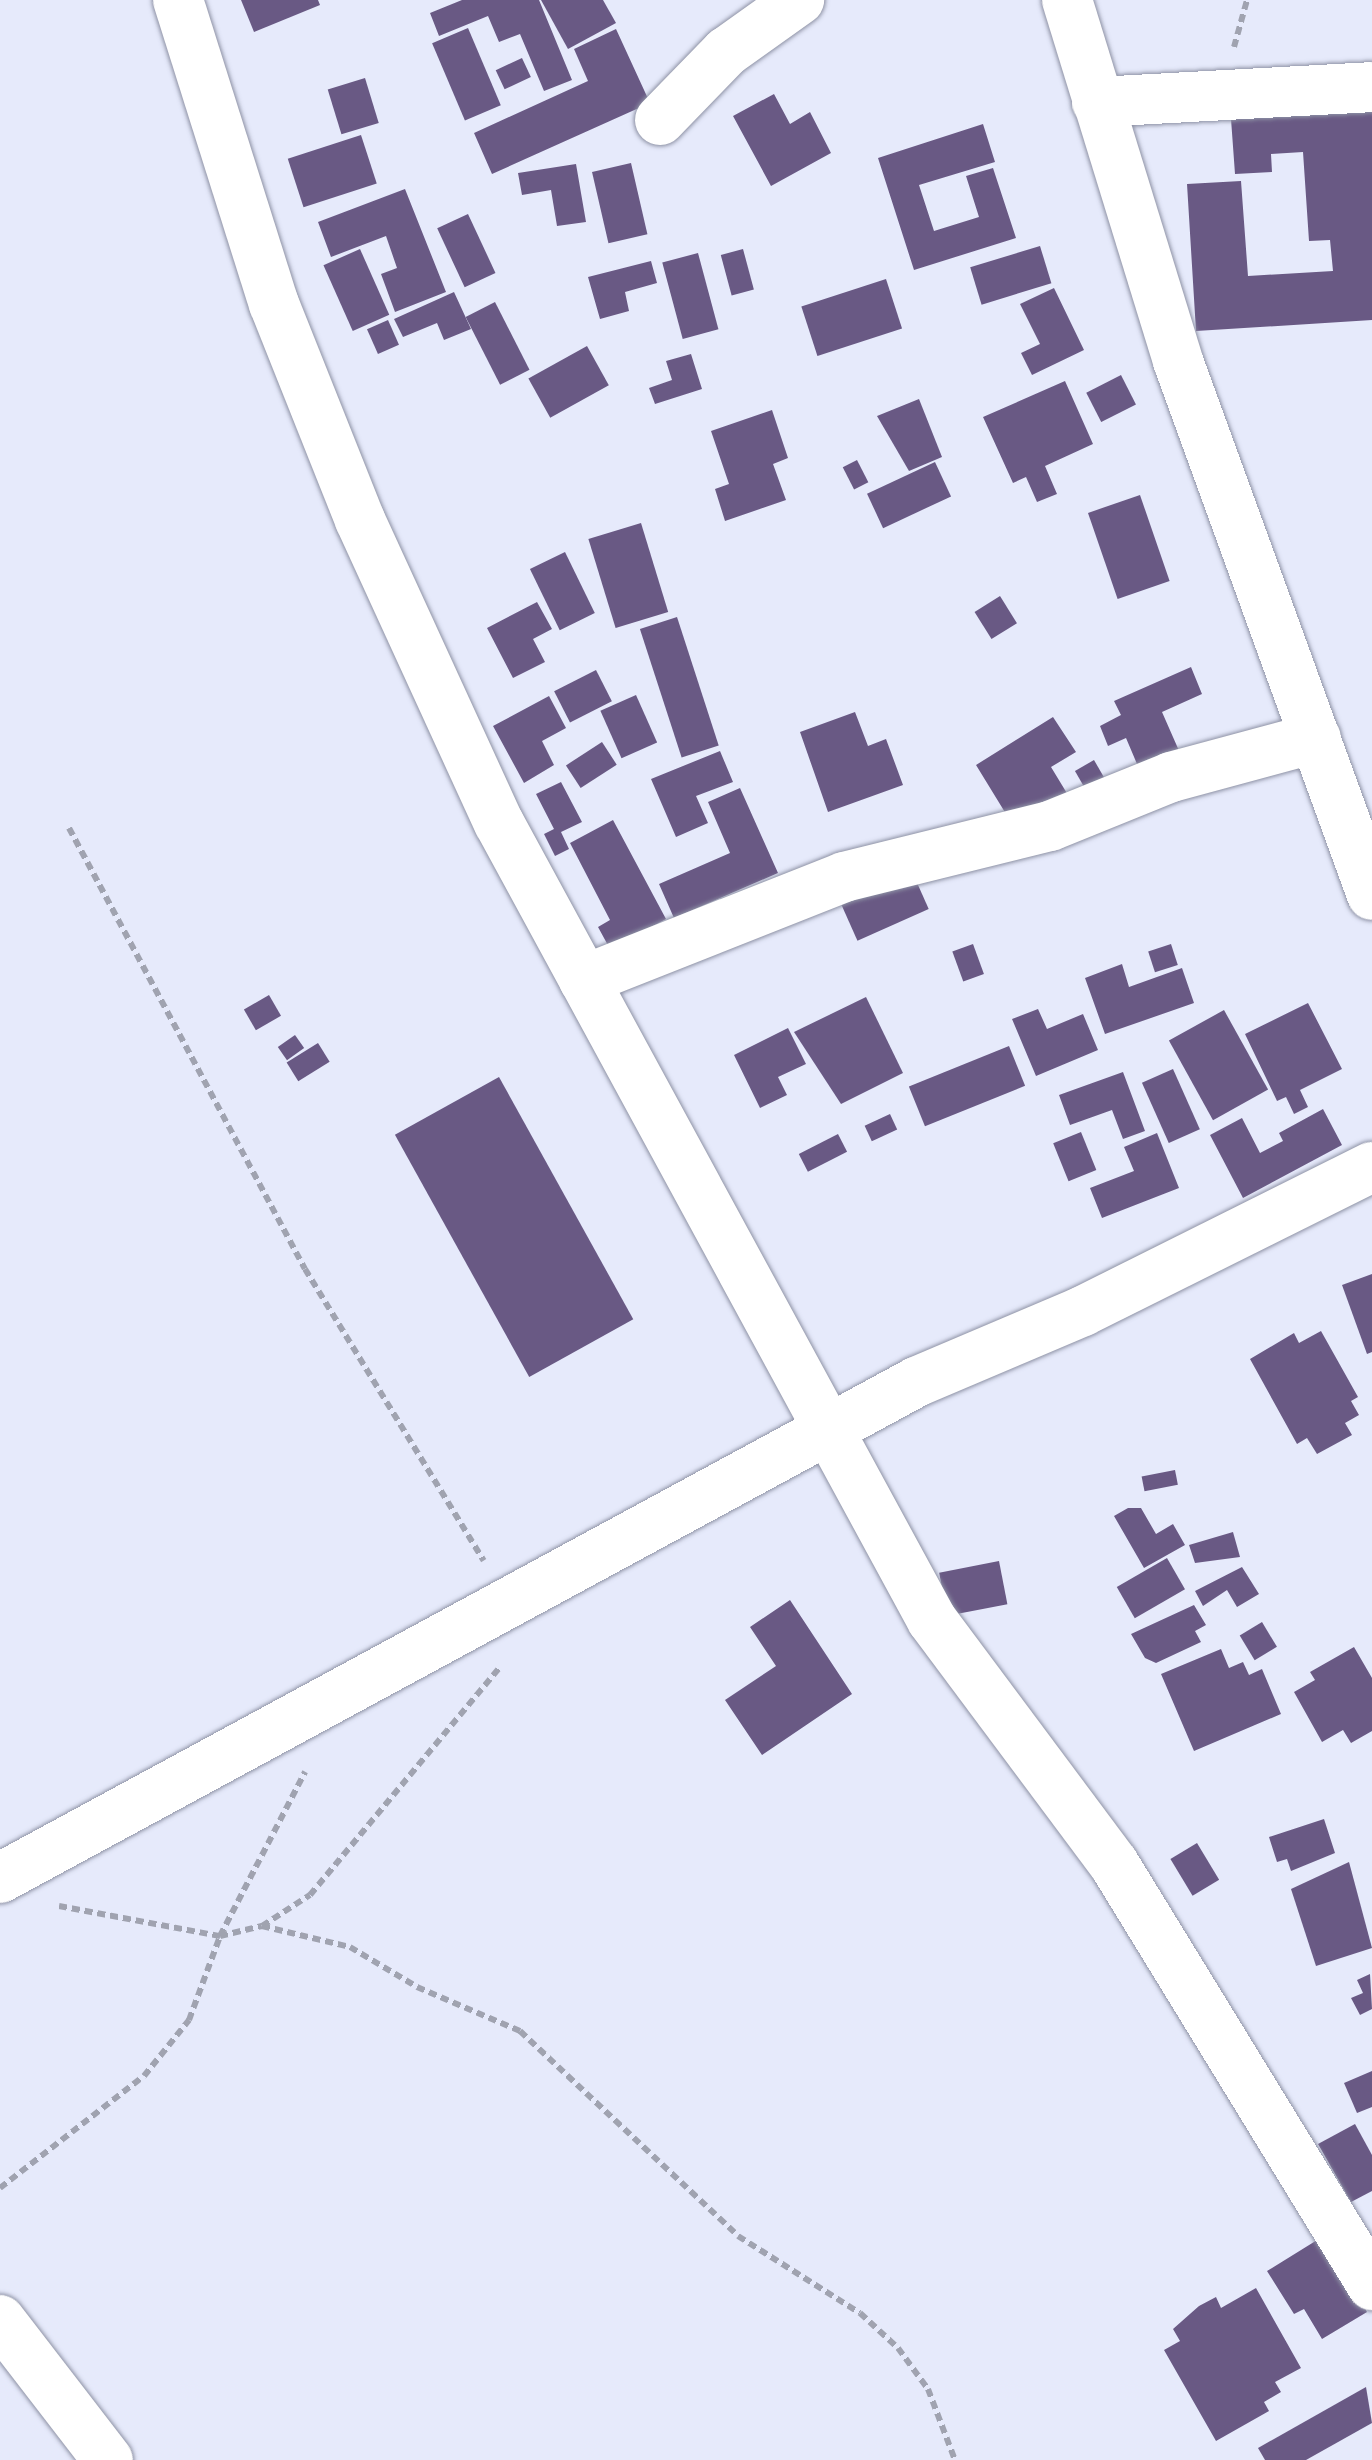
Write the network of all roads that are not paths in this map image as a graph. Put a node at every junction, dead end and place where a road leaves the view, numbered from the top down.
1 (178, 0) edge
2 (798, 0) edge
3 (1067, 0) edge
4 (1372, 87) edge
5 (1097, 102) junction
6 (660, 120) dead end
7 (1316, 738) junction
8 (1372, 896) edge
9 (584, 980) junction
10 (1372, 1168) edge
11 (828, 1430) junction
12 (0, 1878) edge
13 (1372, 2285) edge
14 (0, 2320) edge
15 (108, 2460) edge

1 - 9 street
2 - 6 street
3 - 5 street
4 - 5 street
5 - 7 street
7 - 8 street
7 - 9 street
9 - 11 street
10 - 11 street
11 - 12 street
11 - 13 street
14 - 15 street

